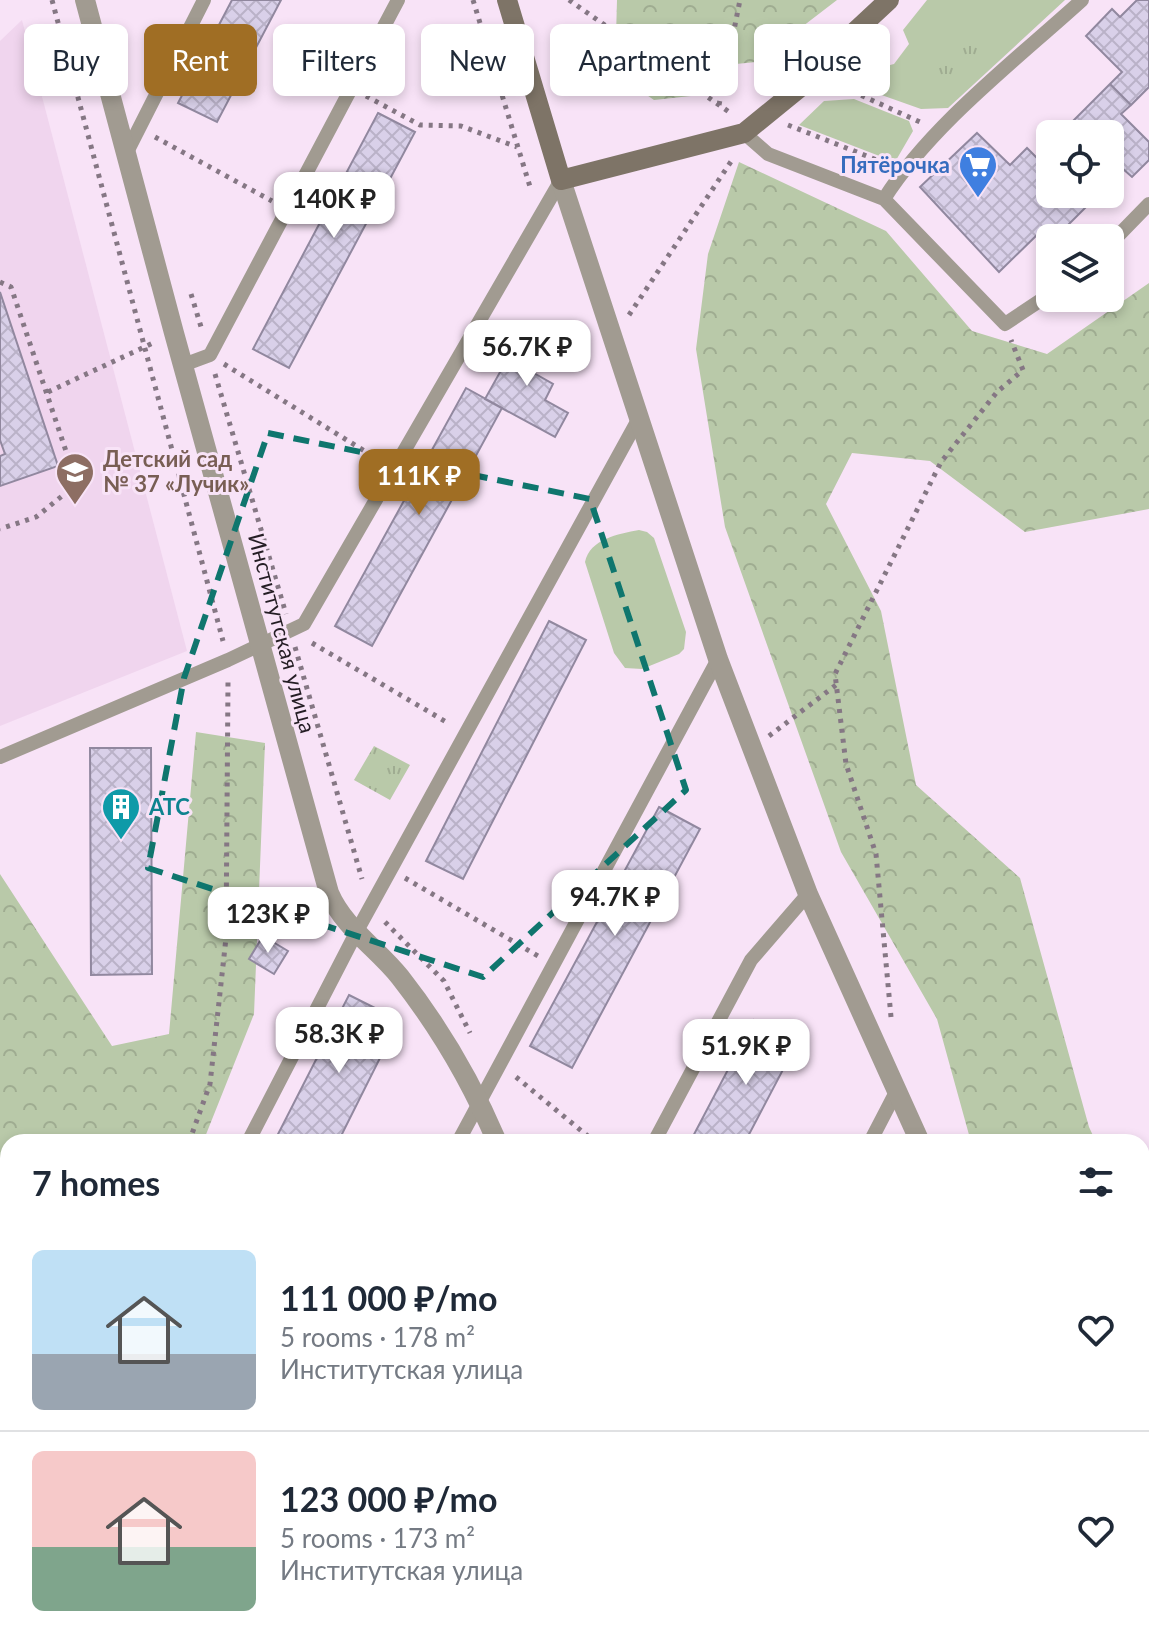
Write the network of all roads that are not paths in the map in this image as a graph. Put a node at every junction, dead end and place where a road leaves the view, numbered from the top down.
1 (85, 0) edge
2 (204, 0) edge
3 (398, 0) edge
4 (507, 0) edge
5 (889, 0) edge
6 (1082, 0) edge
7 (744, 133) junction
8 (127, 152) junction
9 (561, 180) junction
10 (884, 199) junction
11 (1149, 204) edge
12 (1124, 230) edge
13 (1036, 303) edge
14 (183, 365) junction
15 (639, 418) junction
16 (261, 644) junction
17 (718, 659) junction
18 (0, 757) edge
19 (808, 894) junction
20 (357, 931) junction
21 (897, 1090) junction
22 (479, 1100) junction
23 (252, 1134) edge
24 (462, 1134) edge
25 (494, 1134) edge
26 (658, 1134) edge
27 (874, 1134) edge
28 (916, 1134) edge

1 - 8 street, Институтская улица
2 - 8 lane
3 - 14 lane
4 - 9 street
5 - 7 street
6 - 10 lane
7 - 9 street
7 - 10 lane
8 - 14 street, Институтская улица
9 - 15 street
9 - 16 lane
10 - 13 lane
11 - 12 lane
14 - 16 street, Институтская улица
15 - 17 street
15 - 20 lane
16 - 18 lane
16 - 20 street, Институтская улица
17 - 19 street
17 - 22 lane
19 - 21 street
19 - 26 lane
20 - 22 street, Институтская улица
20 - 23 lane
21 - 27 lane
21 - 28 street
22 - 24 lane
22 - 25 street, Институтская улица

